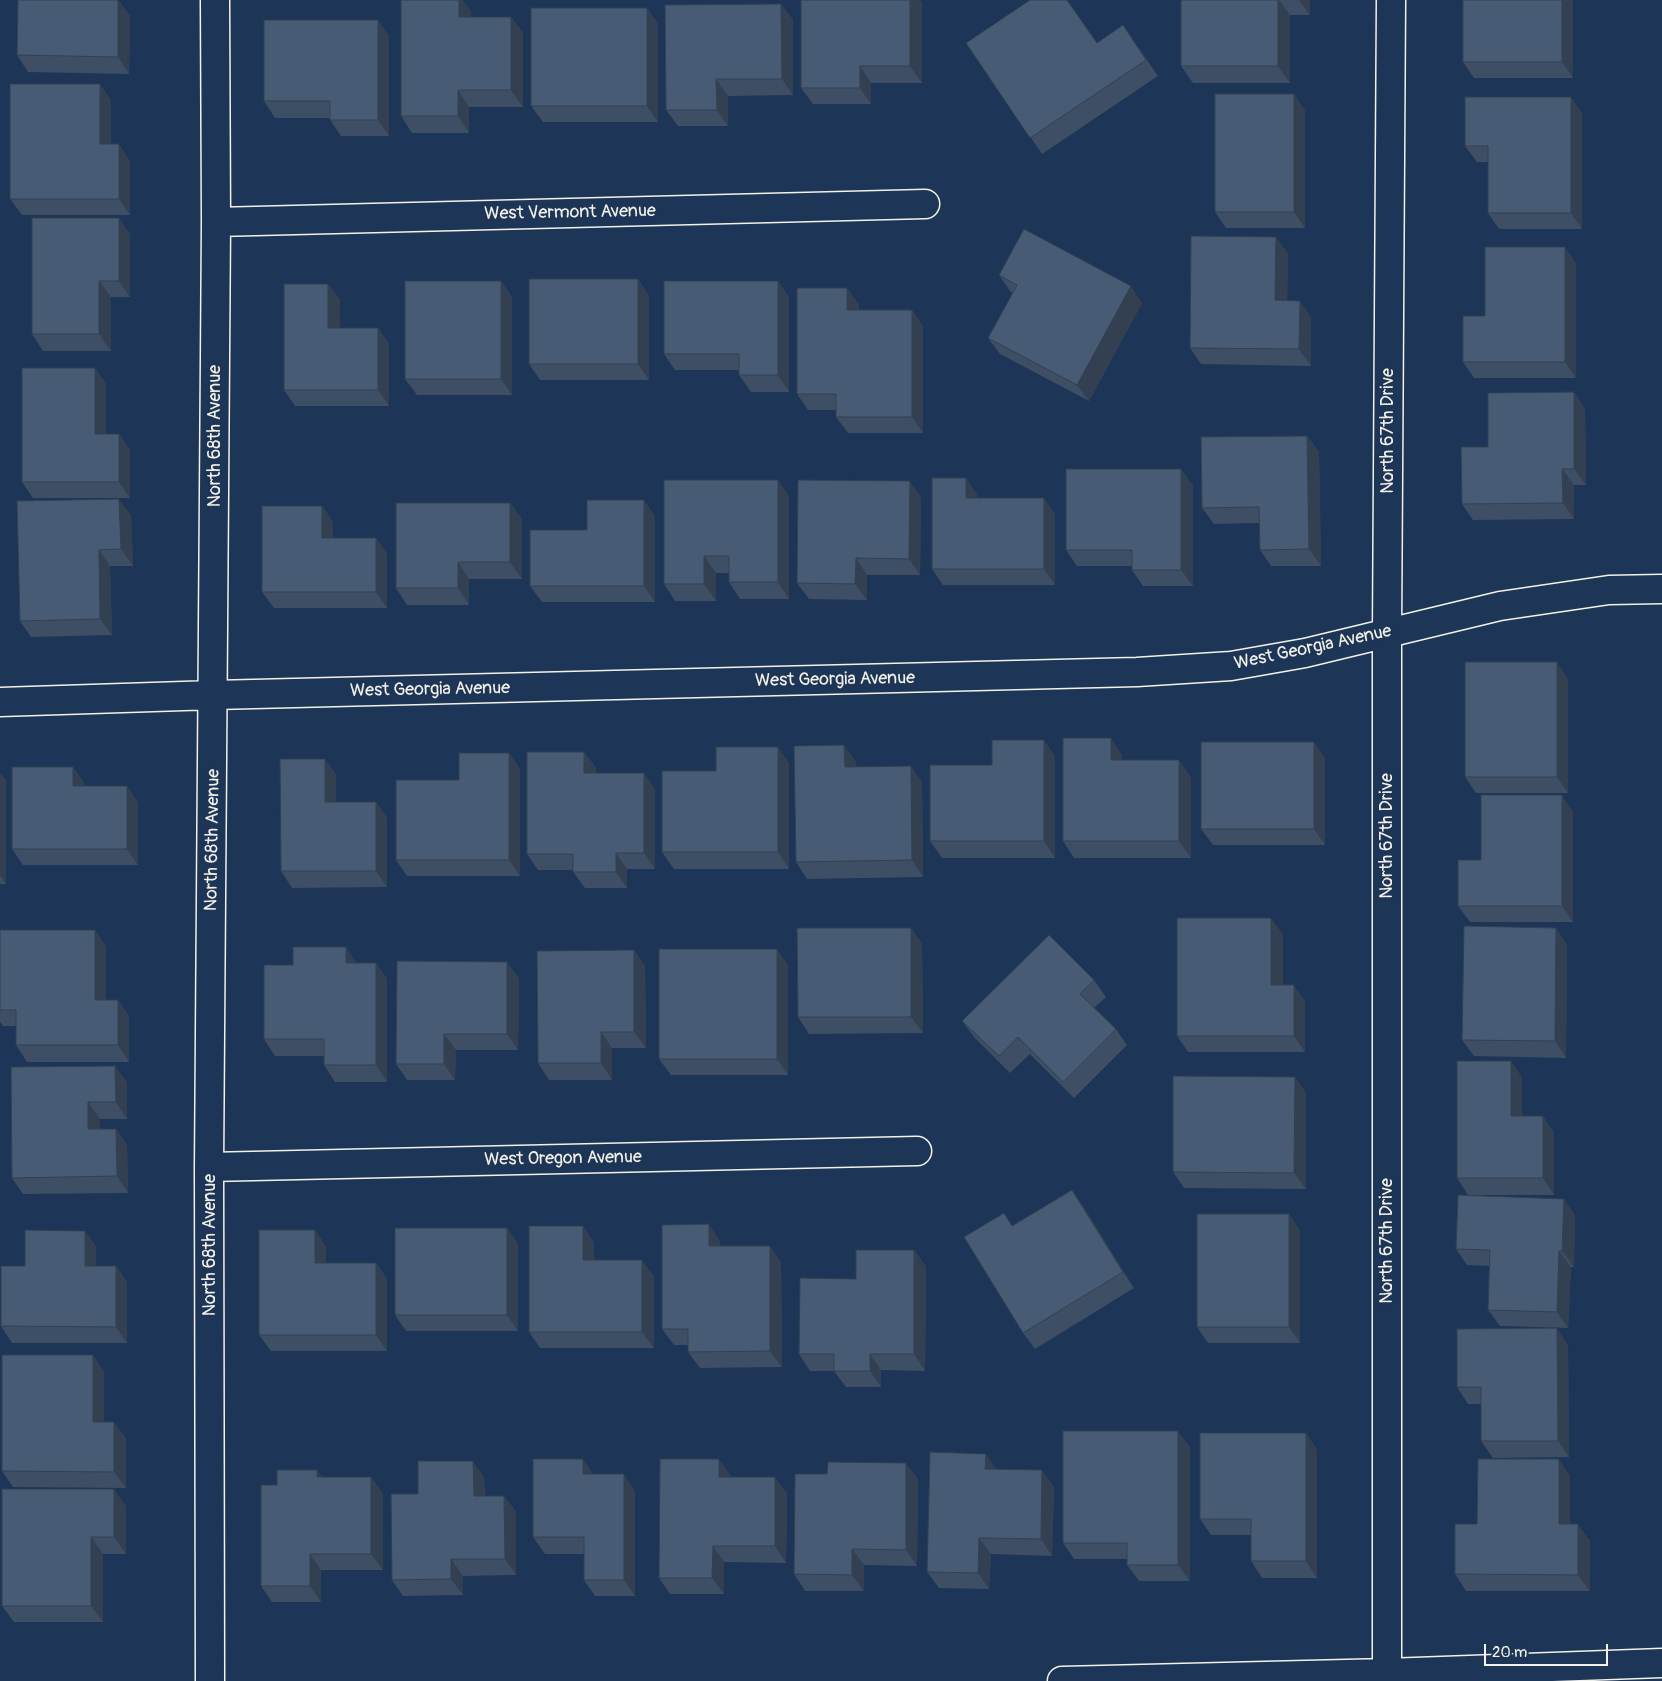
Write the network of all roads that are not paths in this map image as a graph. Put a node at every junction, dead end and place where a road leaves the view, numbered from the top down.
1 (215, 0) edge
2 (1390, 0) edge
3 (924, 204) dead end
4 (216, 222) junction
5 (1662, 589) edge
6 (1386, 632) junction
7 (214, 695) junction
8 (0, 702) edge
9 (917, 1151) dead end
10 (209, 1167) junction
11 (1662, 1664) edge
12 (1387, 1673) junction
13 (210, 1681) edge
14 (1062, 1681) edge

1 - 4 street, North 68th Avenue
2 - 6 street, North 67th Drive
3 - 4 street, West Vermont Avenue
4 - 7 street, North 68th Avenue
5 - 6 street, West Georgia Avenue
6 - 7 street, West Georgia Avenue
6 - 12 street, North 67th Drive
7 - 8 street, West Georgia Avenue
7 - 10 street, North 68th Avenue
9 - 10 street, West Oregon Avenue
10 - 13 street, North 68th Avenue
11 - 12 street
12 - 14 street

